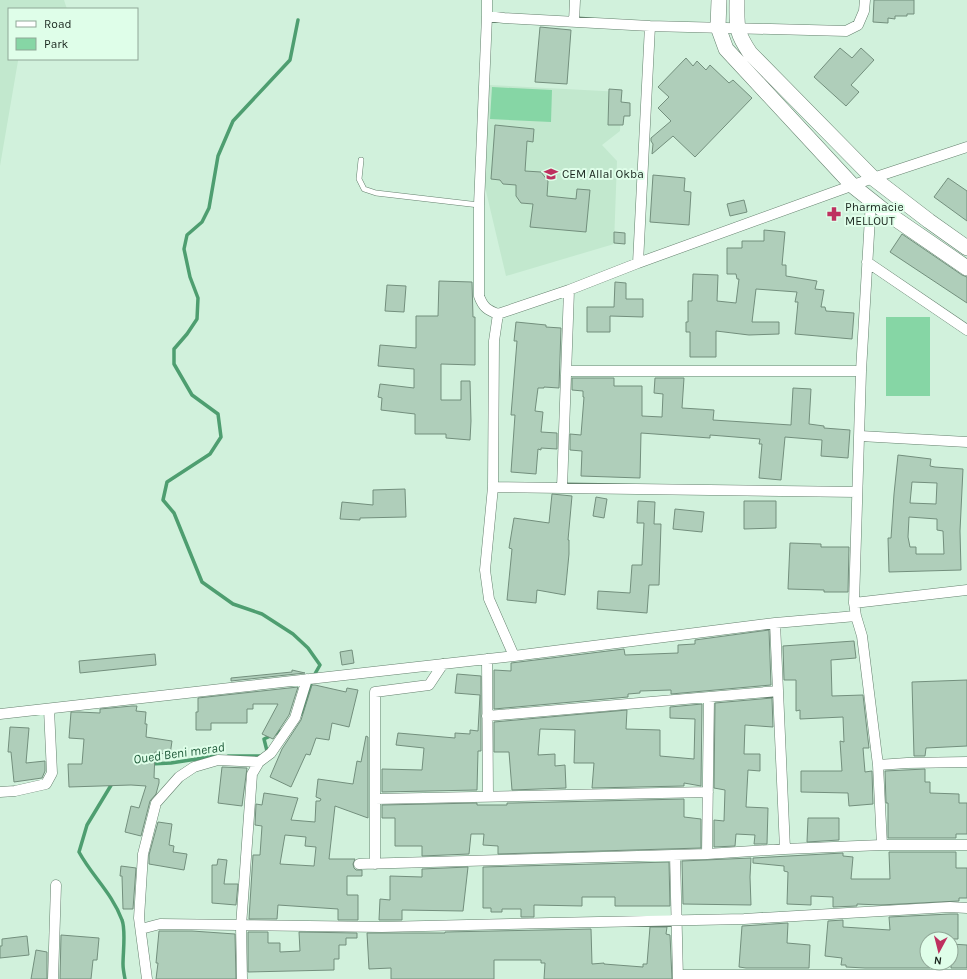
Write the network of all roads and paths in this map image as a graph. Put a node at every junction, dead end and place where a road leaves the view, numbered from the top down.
1 (487, 0) edge
2 (575, 0) edge
3 (719, 0) edge
4 (737, 0) edge
5 (865, 0) edge
6 (487, 16) junction
7 (574, 22) junction
8 (650, 26) junction
9 (718, 27) junction
10 (737, 28) junction
11 (967, 147) edge
12 (361, 160) dead end
13 (873, 178) junction
14 (853, 186) junction
15 (871, 200) junction
16 (479, 205) junction
17 (967, 248) edge
18 (867, 262) junction
19 (638, 263) junction
20 (967, 268) edge
21 (569, 290) junction
22 (498, 314) junction
23 (967, 330) edge
24 (567, 371) junction
25 (861, 371) junction
26 (860, 436) junction
27 (967, 442) edge
28 (493, 487) junction
29 (562, 488) junction
30 (857, 492) junction
31 (967, 590) edge
32 (854, 603) junction
33 (856, 616) junction
34 (775, 623) junction
35 (514, 656) junction
36 (487, 659) junction
37 (444, 664) junction
38 (307, 678) junction
39 (778, 691) junction
40 (709, 696) junction
41 (49, 709) junction
42 (0, 714) edge
43 (487, 716) junction
44 (259, 762) junction
45 (967, 762) edge
46 (878, 765) junction
47 (0, 792) edge
48 (708, 792) junction
49 (488, 796) junction
50 (375, 799) junction
51 (882, 845) junction
52 (967, 845) edge
53 (785, 849) junction
54 (707, 854) junction
55 (675, 855) junction
56 (358, 864) dead end
57 (375, 864) junction
58 (56, 885) dead end
59 (967, 908) edge
60 (677, 920) junction
61 (241, 926) junction
62 (142, 929) junction
63 (967, 975) edge
64 (678, 977) edge
65 (53, 979) edge
66 (147, 979) edge
67 (242, 979) edge

1 - 6 street
2 - 7 street
3 - 9 street
4 - 10 street
5 - 10 street
6 - 7 street
6 - 16 street
7 - 8 street
8 - 9 street
8 - 19 street
9 - 10 street
9 - 14 street
10 - 13 street
11 - 13 street
12 - 16 lane
13 - 14 street
13 - 17 street
14 - 15 street
14 - 19 street
15 - 18 street
15 - 20 street
16 - 22 street
18 - 23 street
18 - 25 street
19 - 21 street
21 - 22 street
21 - 24 street
22 - 28 street
24 - 25 street
24 - 29 street
25 - 26 street
26 - 27 street
26 - 30 street
28 - 29 street
28 - 35 street
29 - 30 street
30 - 32 street
31 - 32 street
32 - 33 street
33 - 34 street
33 - 46 street
34 - 35 street
34 - 39 street
35 - 36 street
36 - 37 street
36 - 43 street
37 - 38 street
37 - 50 street
38 - 41 street
38 - 44 street
39 - 40 street
39 - 53 street
40 - 43 street
40 - 48 street
41 - 42 street
41 - 47 street
43 - 49 street
44 - 61 street
44 - 62 street
45 - 46 street
46 - 51 street
48 - 49 street
48 - 54 street
49 - 50 street
50 - 57 street
51 - 52 street
51 - 53 street
53 - 54 street
54 - 55 street
55 - 57 street
55 - 60 street
56 - 57 street
58 - 65 street
59 - 60 street
60 - 61 street
60 - 64 street
61 - 62 street
61 - 67 street
62 - 66 street
63 - 64 street

